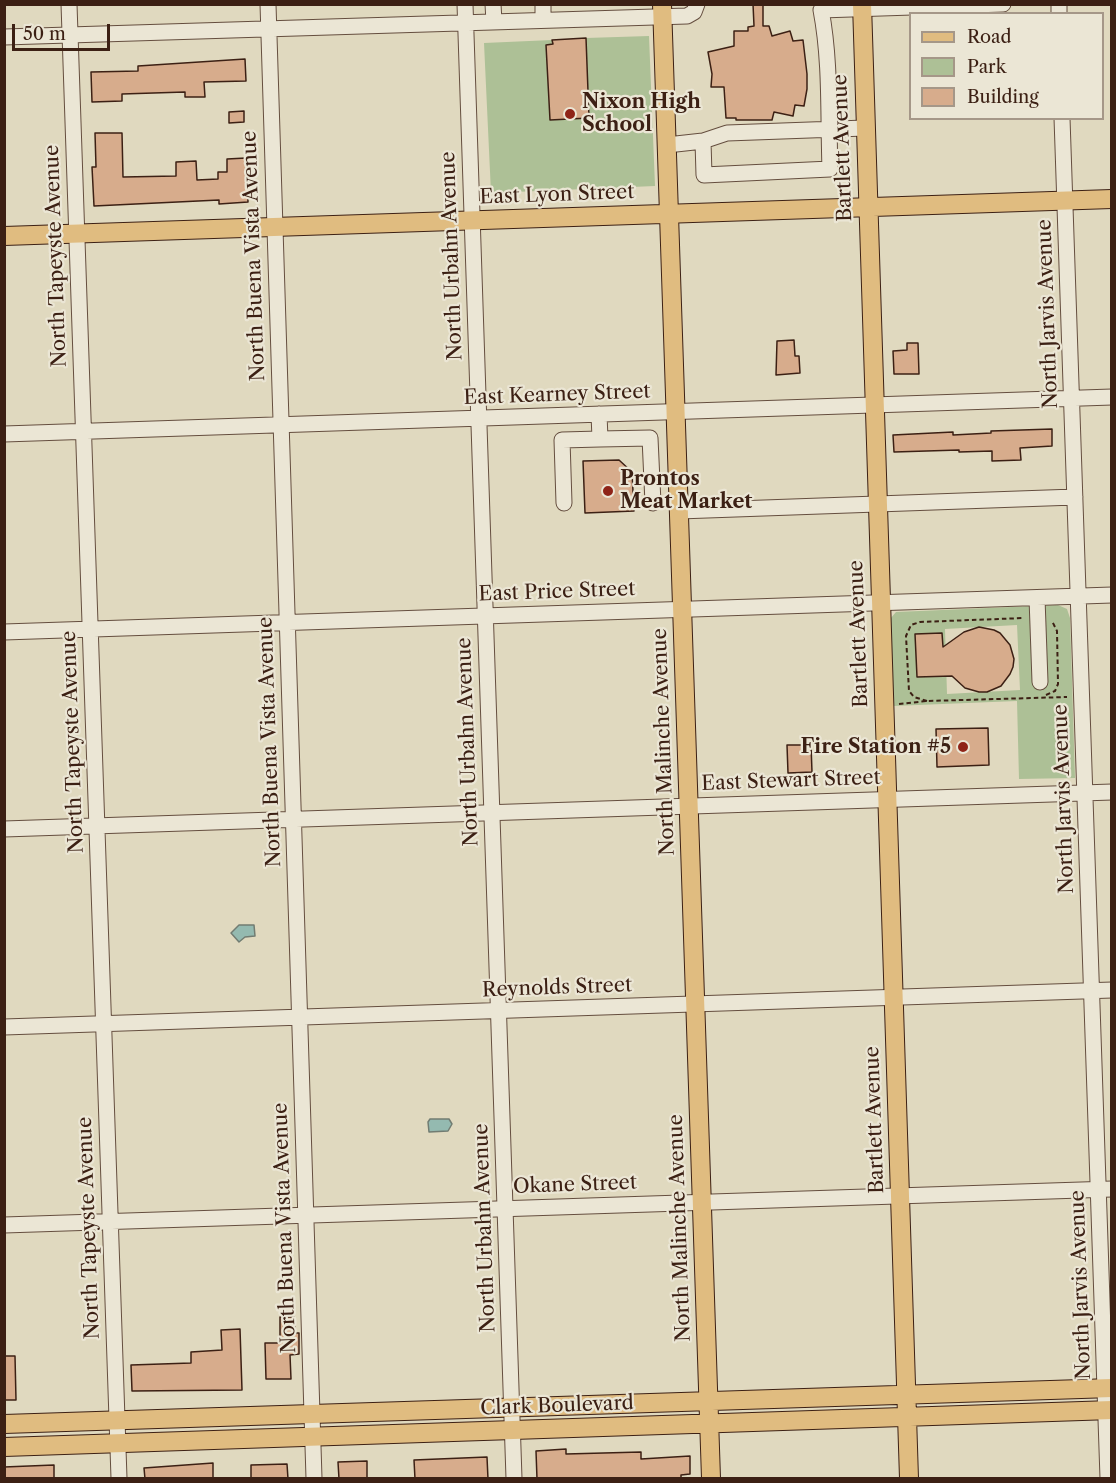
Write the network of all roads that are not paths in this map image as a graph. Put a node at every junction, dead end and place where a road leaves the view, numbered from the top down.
1 (69, 4) edge
2 (268, 4) edge
3 (465, 4) edge
4 (470, 4) edge
5 (493, 4) edge
6 (697, 4) edge
7 (1003, 4) edge
8 (862, 7) edge
9 (628, 11) edge
10 (662, 11) edge
11 (543, 12) edge
12 (466, 22) junction
13 (494, 22) junction
14 (268, 29) junction
15 (70, 35) junction
16 (4, 38) edge
17 (1062, 120) edge
18 (865, 128) junction
19 (829, 129) junction
20 (703, 141) junction
21 (667, 145) junction
22 (1112, 199) edge
23 (1065, 201) junction
24 (867, 207) junction
25 (670, 214) junction
26 (472, 220) junction
27 (274, 227) junction
28 (76, 234) junction
29 (4, 236) edge
30 (1112, 397) edge
31 (1072, 399) junction
32 (874, 405) junction
33 (676, 412) junction
34 (599, 414) junction
35 (561, 416) junction
36 (478, 418) junction
37 (281, 425) junction
38 (83, 431) junction
39 (4, 434) edge
40 (600, 439) junction
41 (562, 440) junction
42 (652, 474) junction
43 (678, 474) junction
44 (1075, 497) junction
45 (653, 503) dead end
46 (564, 504) dead end
47 (878, 504) junction
48 (679, 511) junction
49 (1112, 595) edge
50 (1078, 596) junction
51 (1037, 598) junction
52 (881, 603) junction
53 (683, 609) junction
54 (485, 616) junction
55 (287, 622) junction
56 (90, 629) junction
57 (4, 632) edge
58 (1040, 682) dead end
59 (1112, 792) edge
60 (1085, 793) junction
61 (887, 799) junction
62 (689, 806) junction
63 (492, 812) junction
64 (293, 819) junction
65 (96, 826) junction
66 (4, 829) edge
67 (1112, 990) edge
68 (1092, 991) junction
69 (894, 998) junction
70 (696, 1004) junction
71 (498, 1011) junction
72 (299, 1017) junction
73 (103, 1024) junction
74 (4, 1027) edge
75 (1105, 1189) edge
76 (900, 1196) junction
77 (702, 1202) junction
78 (505, 1209) junction
79 (306, 1215) junction
80 (110, 1222) junction
81 (4, 1226) edge
82 (1108, 1388) edge
83 (907, 1394) junction
84 (708, 1401) junction
85 (512, 1407) junction
86 (1109, 1410) edge
87 (312, 1414) junction
88 (907, 1417) junction
89 (117, 1420) junction
90 (4, 1424) edge
91 (709, 1424) junction
92 (512, 1430) junction
93 (313, 1437) junction
94 (118, 1443) junction
95 (4, 1447) edge
96 (119, 1479) edge
97 (314, 1479) edge
98 (514, 1479) edge
99 (711, 1479) edge
100 (909, 1479) edge
101 (1108, 1479) edge

1 - 15 street, North Tapeyste Avenue
2 - 14 street, North Buena Vista Avenue
3 - 12 street, North Urbahn Avenue
4 - 12 street
5 - 13 street
6 - 10 street
7 - 8 street
8 - 18 main road, Bartlett Avenue
8 - 19 street
9 - 10 street
9 - 11 street
10 - 21 main road, North Malinche Avenue
11 - 13 street
12 - 13 street
12 - 14 street
12 - 26 street, North Urbahn Avenue
14 - 15 street
14 - 27 street, North Buena Vista Avenue
15 - 16 street
15 - 28 street, North Tapeyste Avenue
17 - 23 street, North Jarvis Avenue
18 - 19 street
18 - 24 main road, Bartlett Avenue
19 - 20 street
19 - 20 street
20 - 21 street
21 - 25 main road, North Malinche Avenue
22 - 23 main road, East Lyon Street
23 - 24 main road, East Lyon Street
23 - 31 street, North Jarvis Avenue
24 - 25 main road, East Lyon Street
24 - 32 main road, Bartlett Avenue
25 - 26 main road, East Lyon Street
25 - 33 main road, North Malinche Avenue
26 - 27 main road, East Lyon Street
26 - 36 street, North Urbahn Avenue
27 - 28 main road, East Lyon Street
27 - 37 street, North Buena Vista Avenue
28 - 29 main road, East Lyon Street
28 - 38 street, North Tapeyste Avenue
30 - 31 street, East Kearney Street
31 - 32 street, East Kearney Street
31 - 44 street, North Jarvis Avenue
32 - 33 street, East Kearney Street
32 - 47 main road, Bartlett Avenue
33 - 34 street, East Kearney Street
33 - 43 main road, North Malinche Avenue
34 - 35 street, East Kearney Street
34 - 40 street
35 - 36 street, East Kearney Street
35 - 41 street
36 - 37 street, East Kearney Street
36 - 54 street, North Urbahn Avenue
37 - 38 street, East Kearney Street
37 - 55 street, North Buena Vista Avenue
38 - 39 street, East Kearney Street
38 - 56 street, North Tapeyste Avenue
40 - 41 street
40 - 42 street
41 - 46 street
42 - 43 street
42 - 45 street
43 - 48 main road, North Malinche Avenue
44 - 47 street
44 - 50 street, North Jarvis Avenue
47 - 48 street
47 - 52 main road, Bartlett Avenue
48 - 53 main road, North Malinche Avenue
49 - 50 street, East Price Street
50 - 51 street, East Price Street
50 - 60 street, North Jarvis Avenue
51 - 52 street, East Price Street
51 - 58 street
52 - 53 street, East Price Street
52 - 61 main road, Bartlett Avenue
53 - 54 street, East Price Street
53 - 62 main road, North Malinche Avenue
54 - 55 street, East Price Street
54 - 63 street, North Urbahn Avenue
55 - 56 street, East Price Street
55 - 64 street, North Buena Vista Avenue
56 - 57 street, East Price Street
56 - 65 street, North Tapeyste Avenue
59 - 60 street, East Stewart Street
60 - 61 street, East Stewart Street
60 - 68 street, North Jarvis Avenue
61 - 62 street, East Stewart Street
61 - 69 main road, Bartlett Avenue
62 - 63 street, East Stewart Street
62 - 70 main road, North Malinche Avenue
63 - 64 street, East Stewart Street
63 - 71 street, North Urbahn Avenue
64 - 65 street, East Stewart Street
64 - 72 street, North Buena Vista Avenue
65 - 66 street, East Stewart Street
65 - 73 street, North Tapeyste Avenue
67 - 68 street, Reynolds Street
68 - 69 street, Reynolds Street
68 - 75 street, North Jarvis Avenue
69 - 70 street, Reynolds Street
69 - 76 main road, Bartlett Avenue
70 - 71 street, Reynolds Street
70 - 77 main road, North Malinche Avenue
71 - 72 street, Reynolds Street
71 - 78 street, North Urbahn Avenue
72 - 73 street, Reynolds Street
72 - 79 street, North Buena Vista Avenue
73 - 74 street, Reynolds Street
73 - 80 street, North Tapeyste Avenue
75 - 76 street, Okane Street
75 - 82 street, North Jarvis Avenue
76 - 77 street, Okane Street
76 - 83 main road, Bartlett Avenue
77 - 78 street, Okane Street
77 - 84 main road, North Malinche Avenue
78 - 79 street, Okane Street
78 - 85 street, North Urbahn Avenue
79 - 80 street, Okane Street
79 - 87 street, North Buena Vista Avenue
80 - 81 street, Okane Street
80 - 89 street, North Tapeyste Avenue
82 - 83 main road, Clark Boulevard
82 - 86 street, North Jarvis Avenue
83 - 84 main road, Clark Boulevard
83 - 88 main road, Bartlett Avenue
84 - 85 main road, Clark Boulevard
84 - 91 main road, North Malinche Avenue
85 - 87 main road, Clark Boulevard
85 - 92 street, North Urbahn Avenue
86 - 88 main road, Clark Boulevard
86 - 101 street, North Jarvis Avenue
87 - 89 main road, Clark Boulevard
87 - 93 street, North Buena Vista Avenue
88 - 91 main road, Clark Boulevard
88 - 100 main road, Bartlett Avenue
89 - 90 main road, Clark Boulevard
89 - 94 street, North Tapeyste Avenue
91 - 92 main road, Clark Boulevard
91 - 99 main road, North Malinche Avenue
92 - 93 main road, Clark Boulevard
92 - 98 street, North Urbahn Avenue
93 - 94 main road, Clark Boulevard
93 - 97 street, North Buena Vista Avenue
94 - 95 main road, Clark Boulevard
94 - 96 street, North Tapeyste Avenue

